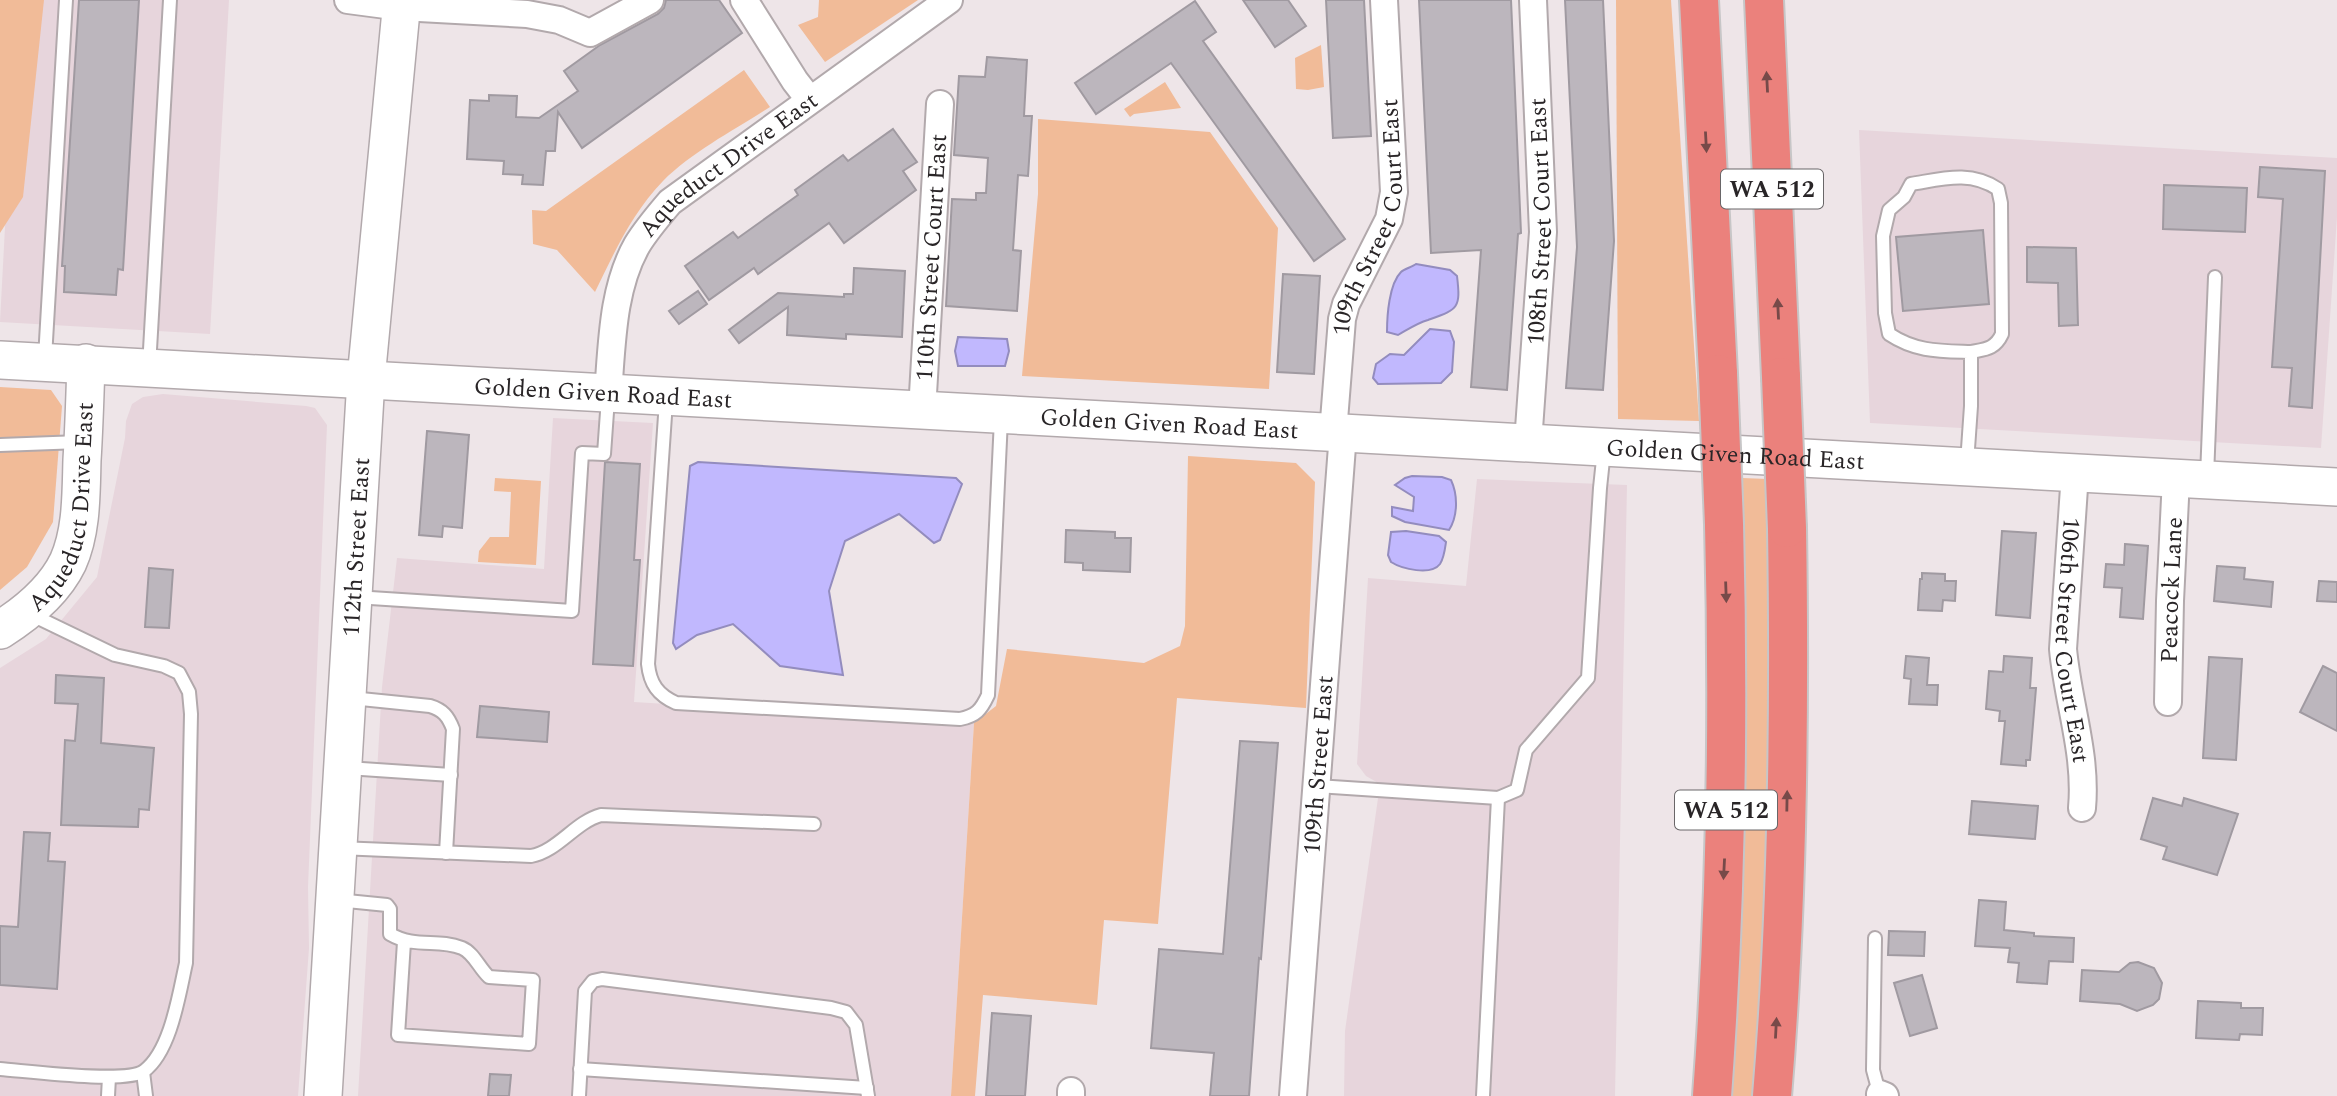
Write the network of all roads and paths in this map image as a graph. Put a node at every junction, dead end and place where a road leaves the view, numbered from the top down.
1 (66, 0) edge
2 (170, 0) edge
3 (348, 0) edge
4 (650, 0) edge
5 (744, 0) edge
6 (949, 0) edge
7 (1384, 0) edge
8 (1533, 0) edge
9 (1699, 0) edge
10 (1764, 0) edge
11 (401, 4) edge
12 (560, 10) edge
13 (802, 90) junction
14 (940, 104) dead end
15 (2215, 277) dead end
16 (1971, 352) junction
17 (0, 360) edge
18 (44, 362) junction
19 (86, 363) junction
20 (149, 367) junction
21 (366, 379) junction
22 (608, 394) junction
23 (667, 397) junction
24 (922, 411) junction
25 (1002, 415) junction
26 (1338, 433) junction
27 (83, 442) junction
28 (1528, 443) junction
29 (0, 445) edge
30 (1605, 447) junction
31 (1967, 467) junction
32 (2074, 473) junction
33 (2192, 479) junction
34 (2337, 487) edge
35 (353, 597) junction
36 (13, 621) edge
37 (347, 698) junction
38 (2168, 702) dead end
39 (343, 768) junction
40 (451, 775) junction
41 (1317, 786) junction
42 (1498, 798) junction
43 (2082, 808) dead end
44 (814, 824) dead end
45 (339, 848) junction
46 (446, 853) junction
47 (335, 900) junction
48 (1875, 938) dead end
49 (404, 942) junction
50 (0, 1069) edge
51 (580, 1069) junction
52 (143, 1072) junction
53 (109, 1077) junction
54 (867, 1092) edge
55 (1882, 1095) edge
56 (108, 1096) edge
57 (146, 1096) edge
58 (323, 1096) edge
59 (579, 1096) edge
60 (1293, 1096) edge
61 (1483, 1096) edge
62 (1712, 1096) edge
63 (1772, 1096) edge

1 - 18 lane
2 - 20 lane
3 - 11 street
4 - 12 street
5 - 13 street
6 - 13 street, Aqueduct Drive East
7 - 26 street, 109th Street Court East
8 - 28 street, 108th Street Court East
9 -> 62 highway, WA 512, bridge
63 -> 10 highway, WA 512, bridge
11 - 12 street
11 - 21 street, 112th Street East
13 - 22 street, Aqueduct Drive East
14 - 24 street, 110th Street Court East
15 - 33 lane
16 - 16 lane
16 - 31 lane
17 - 18 street, Golden Given Road East
18 - 19 street, Golden Given Road East
19 - 20 street, Golden Given Road East
19 - 27 street, Aqueduct Drive East
20 - 21 street, Golden Given Road East
21 - 22 street, Golden Given Road East
21 - 35 street, 112th Street East
22 - 23 street, Golden Given Road East
22 - 35 lane
23 - 24 street, Golden Given Road East
23 - 25 lane
24 - 25 street, Golden Given Road East
25 - 26 street, Golden Given Road East
26 - 28 street, Golden Given Road East
26 - 41 street, 109th Street East
27 - 29 lane
27 - 36 street, Aqueduct Drive East
28 - 30 street, Golden Given Road East
30 - 31 street, Golden Given Road East
30 - 42 lane
31 - 32 street, Golden Given Road East
32 - 33 street, Golden Given Road East
32 - 43 street, 106th Street Court East
33 - 34 street, Golden Given Road East
33 - 38 street, Peacock Lane
35 - 37 street, 112th Street East
36 - 52 lane
37 - 39 street, 112th Street East
37 - 40 lane
39 - 40 lane
39 - 45 street, 112th Street East
40 - 46 lane
41 - 42 lane
41 - 60 street, 109th Street East
42 - 61 lane
44 - 46 lane
45 - 46 lane
45 - 47 street, 112th Street East
47 - 49 lane
47 - 58 street, 112th Street East
48 - 55 lane
49 - 49 lane
50 - 53 lane
51 - 54 lane
51 - 54 lane
51 - 59 lane
52 - 53 lane
52 - 57 lane
53 - 56 lane

